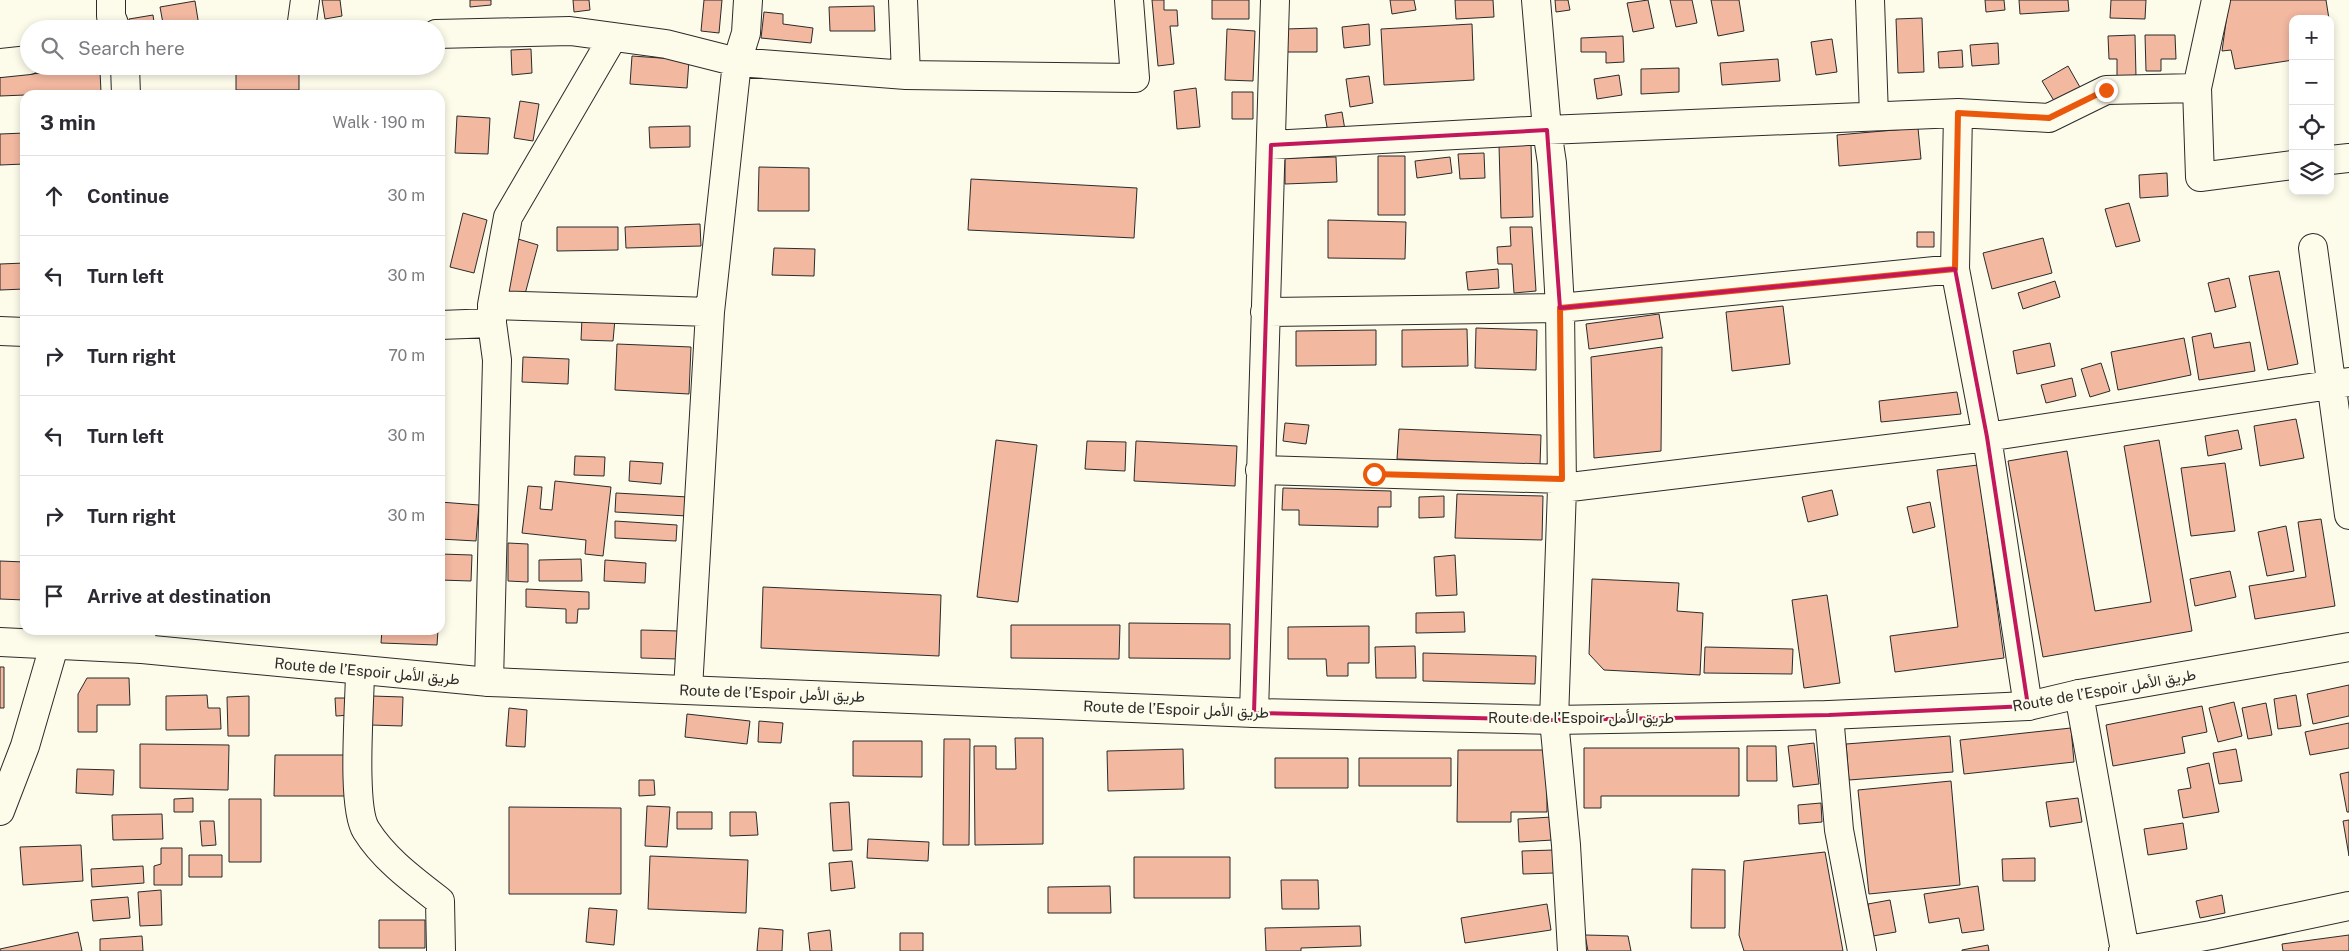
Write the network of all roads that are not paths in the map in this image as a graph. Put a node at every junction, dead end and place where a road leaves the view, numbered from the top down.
1 (111, 0) edge
2 (305, 0) edge
3 (748, 0) edge
4 (903, 0) edge
5 (1129, 0) edge
6 (1275, 0) edge
7 (1536, 0) edge
8 (1870, 0) edge
9 (2216, 0) edge
10 (113, 20) edge
11 (302, 20) edge
12 (445, 34) edge
13 (613, 37) junction
14 (20, 61) edge
15 (0, 62) edge
16 (737, 62) junction
17 (906, 74) junction
18 (125, 75) edge
19 (2197, 88) junction
20 (126, 90) edge
21 (1958, 113) junction
22 (1874, 116) junction
23 (1547, 130) junction
24 (1271, 145) junction
25 (2349, 158) edge
26 (2334, 160) edge
27 (2289, 166) edge
28 (2313, 248) dead end
29 (1955, 269) junction
30 (1560, 308) junction
31 (710, 312) junction
32 (1265, 312) junction
33 (492, 314) junction
34 (445, 324) edge
35 (0, 331) edge
36 (20, 332) edge
37 (2340, 383) edge
38 (1987, 437) junction
39 (1260, 470) junction
40 (1562, 484) junction
41 (2349, 515) edge
42 (142, 640) edge
43 (0, 642) edge
44 (54, 646) junction
45 (2349, 648) edge
46 (360, 670) junction
47 (489, 682) junction
48 (688, 689) junction
49 (2079, 694) junction
50 (2028, 706) junction
51 (1254, 713) junction
52 (1829, 715) junction
53 (1554, 720) junction
54 (0, 811) edge
55 (2349, 906) edge
56 (2212, 943) edge
57 (441, 951) edge
58 (1572, 951) edge
59 (1862, 951) edge
60 (2124, 951) edge

1 - 10 main road
2 - 11 main road
3 - 16 main road
4 - 17 main road
5 - 17 main road
6 - 24 main road
7 - 23 main road
8 - 22 main road
9 - 19 main road
12 - 13 main road
13 - 16 main road
13 - 33 main road
14 - 15 main road
16 - 17 main road
16 - 31 main road
18 - 20 main road
19 - 21 main road
19 - 27 main road
21 - 22 main road
21 - 29 main road
22 - 23 main road
23 - 24 main road
23 - 30 main road
24 - 32 main road
25 - 26 main road
28 - 37 main road
29 - 30 main road
29 - 38 main road
30 - 32 main road
30 - 40 main road
31 - 33 main road
31 - 48 main road
32 - 39 main road
33 - 34 main road
33 - 47 main road
35 - 36 main road
37 - 38 main road
37 - 41 main road
38 - 40 main road
38 - 50 main road
39 - 40 main road
39 - 51 main road
40 - 53 main road
42 - 44 main road, Route de l’Espoir طريق الأمل
42 - 46 main road, Route de l’Espoir طريق الأمل
43 - 44 main road, Route de l’Espoir طريق الأمل
44 - 54 main road
45 - 49 main road, Route de l’Espoir طريق الأمل
46 - 47 main road, Route de l’Espoir طريق الأمل
46 - 57 main road
47 - 48 main road, Route de l’Espoir طريق الأمل
48 - 51 main road, Route de l’Espoir طريق الأمل
49 - 50 main road, Route de l’Espoir طريق الأمل
49 - 60 main road
50 - 52 main road, Route de l’Espoir طريق الأمل
51 - 53 main road, Route de l’Espoir طريق الأمل
52 - 53 main road, Route de l’Espoir طريق الأمل
52 - 59 main road
53 - 58 main road
55 - 56 main road
56 - 60 main road

